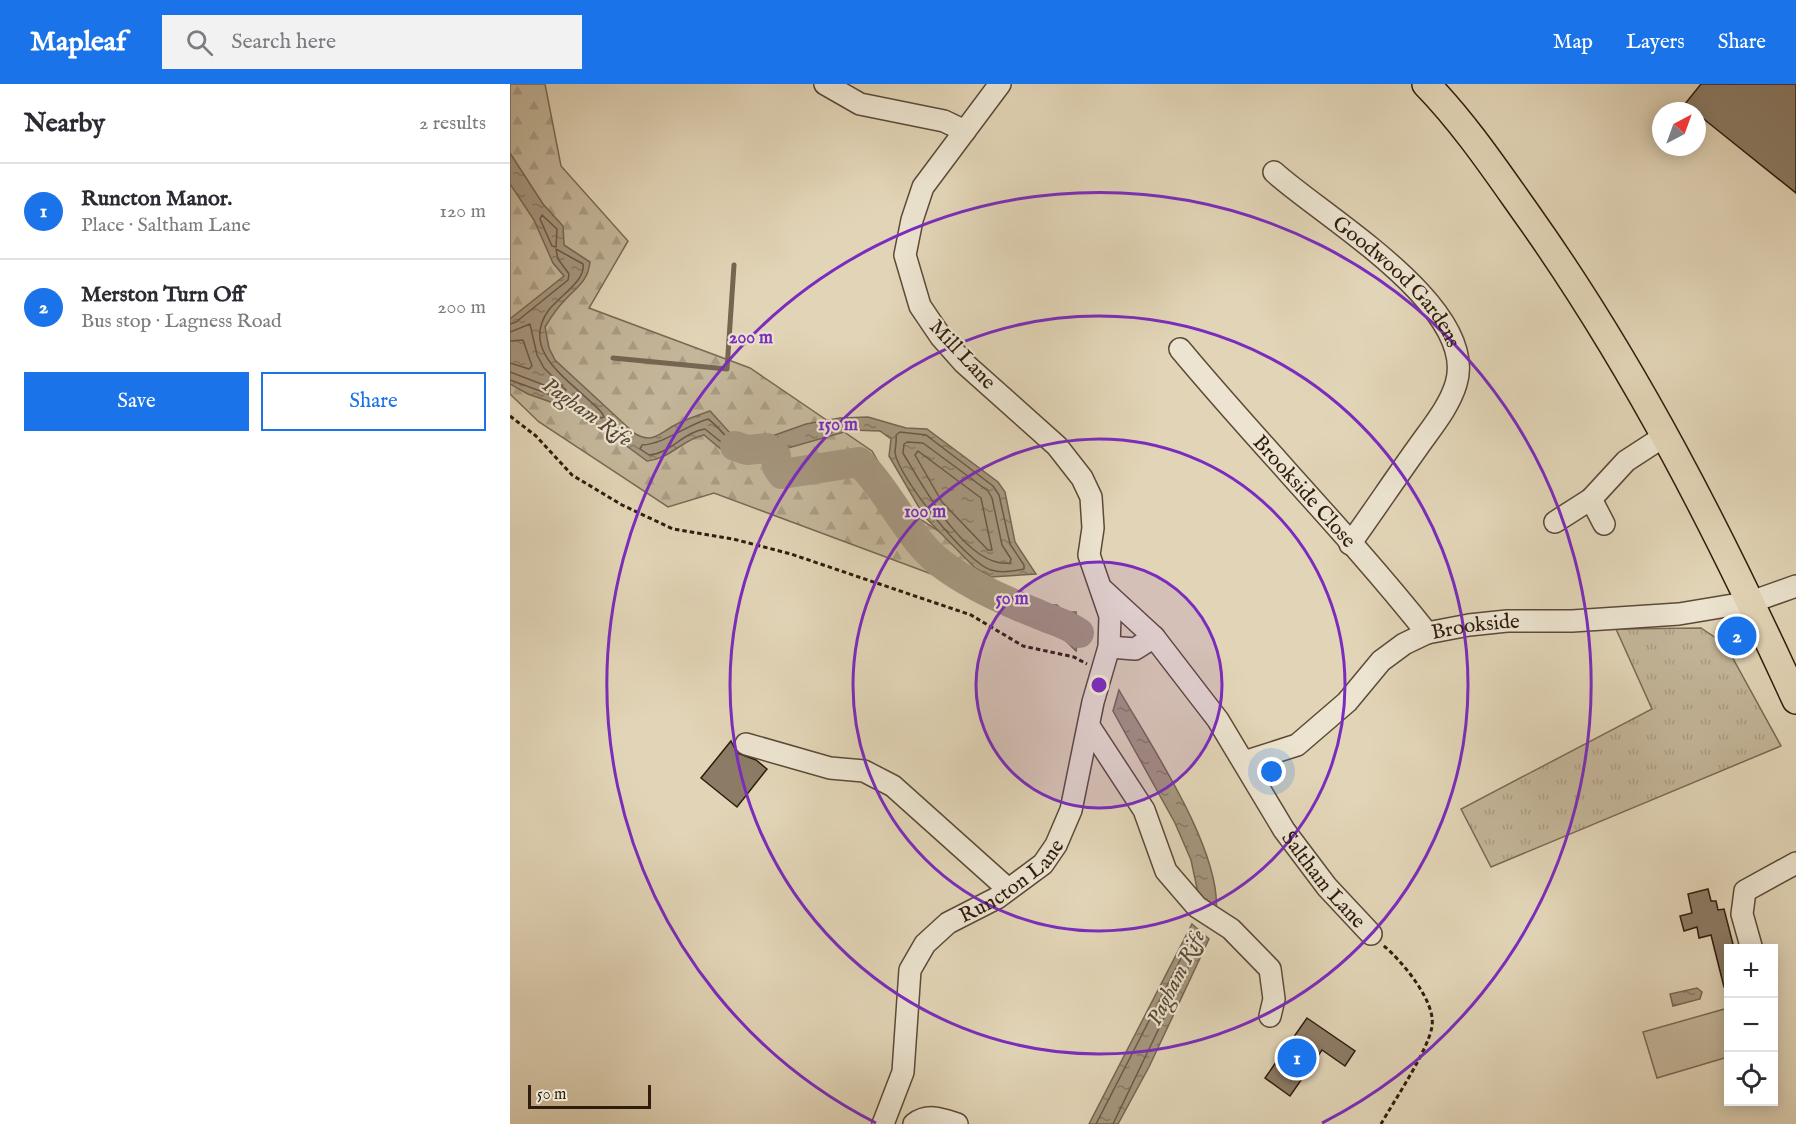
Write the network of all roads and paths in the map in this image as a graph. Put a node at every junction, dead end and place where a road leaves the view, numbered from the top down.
1 (825, 84) edge
2 (1000, 84) edge
3 (1426, 84) edge
4 (965, 131) junction
5 (1274, 172) dead end
6 (1180, 349) dead end
7 (510, 416) edge
8 (1666, 435) junction
9 (1591, 499) junction
10 (1555, 522) dead end
11 (1604, 524) dead end
12 (1350, 544) junction
13 (1098, 586) junction
14 (1796, 586) edge
15 (1751, 602) junction
16 (1110, 616) joint
17 (1427, 633) junction
18 (1154, 637) junction
19 (1109, 647) junction
20 (1102, 672) junction
21 (1796, 700) edge
22 (1089, 726) junction
23 (746, 744) dead end
24 (1244, 762) junction
25 (1796, 862) edge
26 (1008, 889) junction
27 (1371, 934) joint
28 (1750, 944) edge
29 (1270, 1016) dead end
30 (890, 1121) edge
31 (914, 1124) edge
32 (957, 1124) edge
33 (1381, 1124) edge

1 - 4 street
2 - 4 street, Mill Lane
3 - 8 main road
4 - 13 street, Mill Lane
5 - 12 street, Goodwood Gardens
6 - 12 street, Brookside Close
7 - 20 path
8 - 9 street
8 - 15 main road
9 - 10 street
9 - 11 street
12 - 17 street, Brookside Close
13 - 16 street, Mill Lane
13 - 18 street, Saltham Lane
14 - 15 street, Brookside
15 - 17 street, Brookside
15 - 21 main road
16 - 19 street, Runcton Lane
17 - 24 street, Brookside
18 - 19 street
18 - 24 street, Saltham Lane
19 - 20 street, Runcton Lane
20 - 22 street, Runcton Lane
22 - 26 street, Runcton Lane
22 - 29 street
23 - 26 street
24 - 27 street, Saltham Lane
25 - 28 street
26 - 30 street, Runcton Lane
27 - 33 path, Saltham Lane
31 - 32 street

